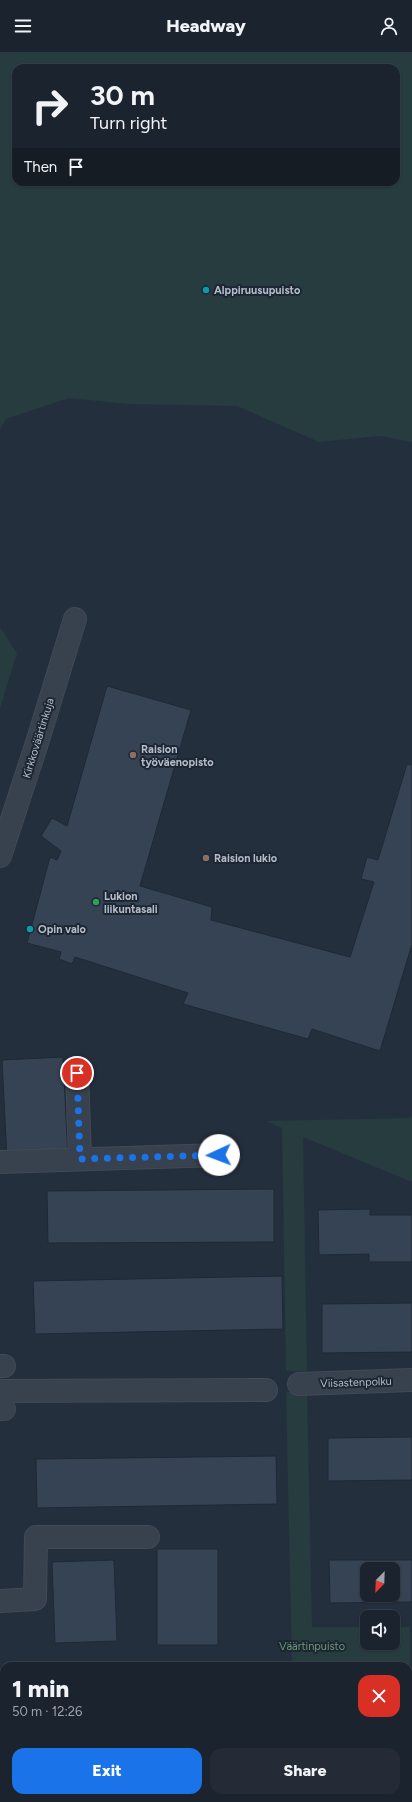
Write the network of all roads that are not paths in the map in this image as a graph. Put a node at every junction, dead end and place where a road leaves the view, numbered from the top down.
1 (75, 619) dead end
2 (0, 856) edge
3 (77, 1073) dead end
4 (219, 1155) dead end
5 (80, 1159) junction
6 (0, 1162) edge
7 (412, 1380) edge
8 (299, 1384) dead end
9 (266, 1390) dead end
10 (1, 1403) edge
11 (148, 1537) dead end
12 (0, 1601) edge

1 - 2 street, Kirkkoväärtinkuja
3 - 5 street
4 - 5 street
5 - 6 street
7 - 8 street, Viisastenpolku
9 - 10 street
11 - 12 street

